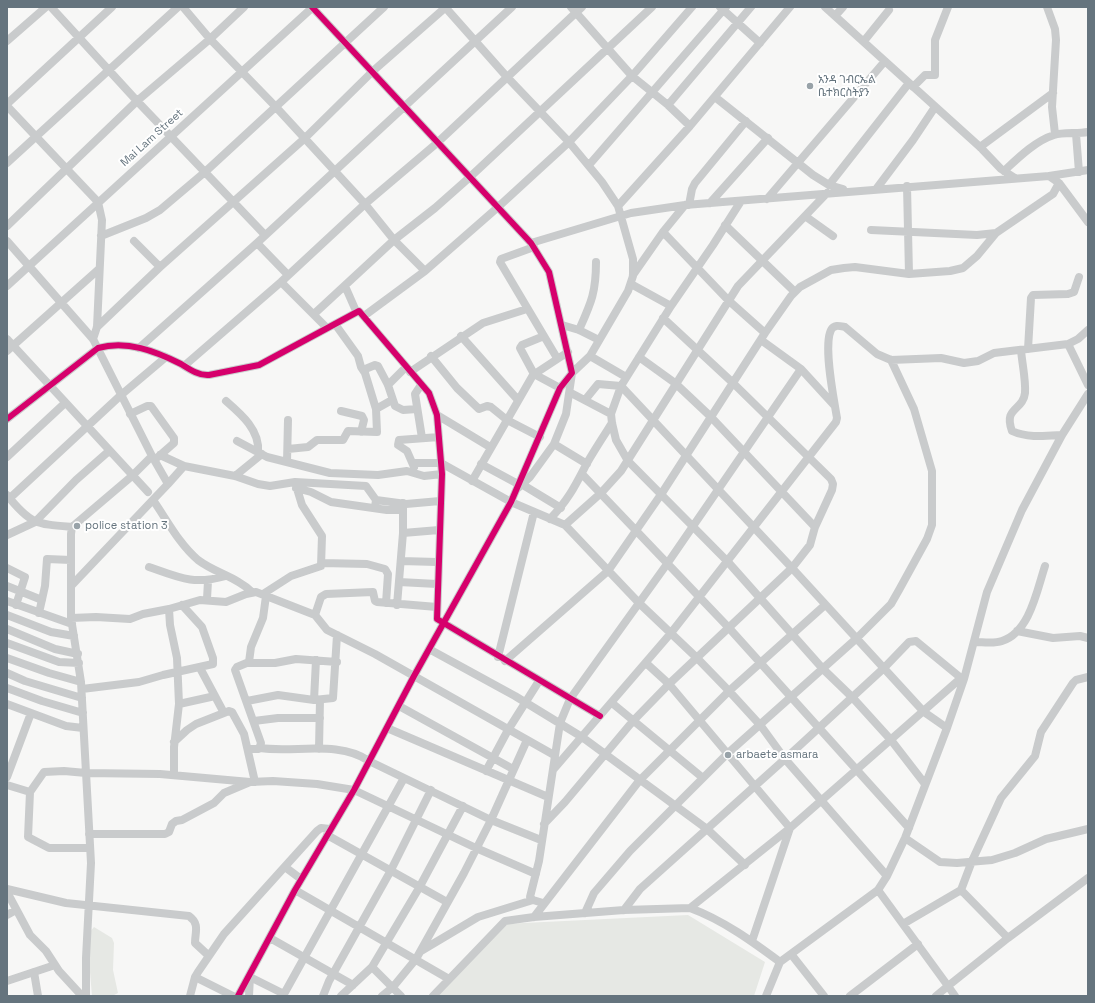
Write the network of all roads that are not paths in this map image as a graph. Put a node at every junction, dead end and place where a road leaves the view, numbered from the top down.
1 (46, 7) edge
2 (51, 7) edge
3 (112, 7) edge
4 (178, 7) edge
5 (183, 7) edge
6 (244, 7) edge
7 (313, 7) edge
8 (384, 7) edge
9 (446, 7) edge
10 (512, 7) edge
11 (652, 7) edge
12 (692, 7) edge
13 (751, 7) edge
14 (790, 7) edge
15 (825, 7) edge
16 (843, 7) edge
17 (948, 7) edge
18 (1047, 7) edge
19 (723, 8) edge
20 (577, 9) edge
21 (889, 10) dead end
22 (835, 16) junction
23 (738, 22) junction
24 (79, 37) junction
25 (210, 39) junction
26 (475, 41) junction
27 (864, 41) junction
28 (7, 42) edge
29 (345, 42) junction
30 (760, 43) junction
31 (607, 48) junction
32 (885, 61) junction
33 (108, 70) junction
34 (373, 71) junction
35 (241, 72) junction
36 (632, 76) junction
37 (507, 77) junction
38 (911, 85) junction
39 (652, 92) junction
40 (1053, 93) junction
41 (715, 97) junction
42 (137, 101) junction
43 (7, 105) edge
44 (404, 105) junction
45 (668, 105) junction
46 (275, 106) junction
47 (935, 107) junction
48 (539, 112) junction
49 (746, 122) junction
50 (690, 126) junction
51 (1088, 132) edge
52 (1055, 134) junction
53 (1076, 134) junction
54 (37, 136) junction
55 (171, 136) junction
56 (768, 138) junction
57 (304, 139) junction
58 (569, 142) junction
59 (437, 143) junction
60 (980, 147) junction
61 (7, 164) edge
62 (798, 164) junction
63 (589, 165) junction
64 (67, 168) junction
65 (1088, 170) edge
66 (334, 171) junction
67 (1004, 171) junction
68 (205, 172) junction
69 (1079, 172) junction
70 (1048, 176) junction
71 (470, 177) junction
72 (1015, 178) junction
73 (1059, 183) junction
74 (907, 186) junction
75 (877, 188) junction
76 (828, 189) junction
77 (767, 199) junction
78 (741, 200) junction
79 (98, 202) junction
80 (234, 203) junction
81 (710, 203) junction
82 (365, 204) junction
83 (687, 205) junction
84 (618, 206) junction
85 (497, 208) junction
86 (621, 216) junction
87 (805, 216) junction
88 (1088, 222) edge
89 (725, 225) junction
90 (7, 226) edge
91 (871, 230) dead end
92 (663, 232) junction
93 (909, 233) junction
94 (996, 233) junction
95 (265, 235) junction
96 (101, 236) junction
97 (833, 236) dead end
98 (394, 240) junction
99 (7, 241) edge
100 (134, 242) dead end
101 (257, 243) junction
102 (532, 245) junction
103 (763, 260) junction
104 (596, 262) dead end
105 (29, 265) junction
106 (160, 268) junction
107 (99, 269) junction
108 (697, 269) junction
109 (425, 271) junction
110 (909, 274) junction
111 (288, 275) junction
112 (633, 276) junction
113 (1079, 277) dead end
114 (282, 282) junction
115 (631, 284) junction
116 (7, 286) edge
117 (345, 286) junction
118 (795, 292) junction
119 (728, 300) junction
120 (61, 302) junction
121 (670, 306) junction
122 (527, 309) junction
123 (356, 312) junction
124 (314, 314) junction
125 (364, 316) junction
126 (663, 318) junction
127 (335, 324) junction
128 (562, 325) junction
129 (98, 326) junction
130 (327, 328) junction
131 (579, 330) junction
132 (1088, 330) edge
133 (462, 336) junction
134 (544, 336) junction
135 (763, 336) junction
136 (7, 339) edge
137 (93, 339) junction
138 (599, 340) junction
139 (1068, 344) junction
140 (98, 348) junction
141 (139, 348) junction
142 (10, 349) edge
143 (697, 349) junction
144 (1024, 349) junction
145 (568, 352) junction
146 (432, 356) junction
147 (590, 356) junction
148 (166, 357) junction
149 (639, 357) junction
150 (557, 358) junction
151 (891, 360) junction
152 (184, 366) junction
153 (408, 369) junction
154 (801, 369) junction
155 (363, 370) junction
156 (572, 373) junction
157 (534, 374) junction
158 (626, 377) junction
159 (732, 382) junction
160 (675, 383) junction
161 (49, 385) junction
162 (388, 385) junction
163 (421, 385) junction
164 (1088, 385) edge
165 (621, 386) junction
166 (560, 388) junction
167 (570, 393) junction
168 (121, 394) junction
169 (1088, 394) edge
170 (392, 400) junction
171 (518, 400) junction
172 (584, 400) junction
173 (226, 401) dead end
174 (65, 403) junction
175 (834, 405) junction
176 (417, 409) junction
177 (376, 410) junction
178 (341, 412) dead end
179 (130, 414) junction
180 (612, 414) junction
181 (437, 415) junction
182 (710, 416) junction
183 (768, 417) junction
184 (7, 419) edge
185 (288, 420) dead end
186 (507, 420) junction
187 (652, 420) junction
188 (612, 423) junction
189 (88, 426) junction
190 (361, 432) junction
191 (1062, 435) junction
192 (439, 437) junction
193 (540, 437) junction
194 (422, 438) junction
195 (237, 441) dead end
196 (554, 444) junction
197 (490, 447) junction
198 (288, 449) junction
199 (109, 451) junction
200 (744, 452) junction
201 (260, 453) junction
202 (686, 455) junction
203 (7, 456) edge
204 (155, 457) junction
205 (807, 457) junction
206 (628, 461) junction
207 (287, 462) junction
208 (414, 463) junction
209 (441, 463) junction
210 (481, 464) junction
211 (587, 464) junction
212 (184, 466) junction
213 (330, 472) junction
214 (415, 472) junction
215 (442, 474) junction
216 (582, 474) junction
217 (132, 476) junction
218 (235, 476) junction
219 (472, 481) junction
220 (168, 484) junction
221 (329, 484) junction
222 (296, 485) junction
223 (519, 486) junction
224 (718, 488) junction
225 (780, 491) junction
226 (148, 492) dead end
227 (601, 493) junction
228 (662, 494) junction
229 (8, 497) edge
230 (153, 500) junction
231 (440, 501) junction
232 (511, 502) junction
233 (376, 503) junction
234 (403, 506) junction
235 (561, 508) junction
236 (534, 512) junction
237 (550, 519) junction
238 (36, 522) junction
239 (564, 525) junction
240 (694, 526) junction
241 (72, 527) junction
242 (815, 527) junction
243 (754, 528) junction
244 (439, 530) junction
245 (637, 531) junction
246 (403, 533) junction
247 (7, 535) edge
248 (71, 560) junction
249 (401, 561) junction
250 (437, 562) junction
251 (728, 562) junction
252 (322, 563) junction
253 (667, 564) junction
254 (1044, 566) dead end
255 (149, 567) dead end
256 (7, 568) edge
257 (792, 568) junction
258 (608, 571) junction
259 (226, 576) junction
260 (208, 581) junction
261 (388, 583) junction
262 (399, 583) junction
263 (437, 584) junction
264 (72, 585) junction
265 (7, 586) edge
266 (21, 591) junction
267 (252, 592) junction
268 (264, 595) junction
269 (699, 596) junction
270 (758, 598) junction
271 (42, 600) junction
272 (207, 600) junction
273 (7, 602) edge
274 (386, 603) junction
275 (638, 603) junction
276 (397, 604) junction
277 (182, 605) junction
278 (825, 605) junction
279 (16, 606) junction
280 (437, 607) junction
281 (169, 609) junction
282 (39, 613) junction
283 (7, 615) edge
284 (315, 615) junction
285 (72, 621) junction
286 (444, 624) junction
287 (729, 628) junction
288 (7, 629) edge
289 (1017, 631) junction
290 (671, 633) junction
291 (792, 634) junction
292 (337, 635) junction
293 (74, 636) junction
294 (857, 638) junction
295 (1088, 638) edge
296 (974, 642) junction
297 (7, 643) edge
298 (429, 649) junction
299 (7, 658) edge
300 (78, 658) junction
301 (697, 658) junction
302 (502, 659) junction
303 (316, 660) junction
304 (337, 662) junction
305 (646, 662) junction
306 (760, 662) junction
307 (247, 664) junction
308 (200, 668) junction
309 (884, 668) junction
310 (823, 669) junction
311 (178, 672) junction
312 (7, 673) edge
313 (414, 676) junction
314 (1088, 677) edge
315 (963, 679) junction
316 (539, 681) junction
317 (669, 684) junction
318 (82, 686) junction
319 (7, 688) edge
320 (729, 691) junction
321 (215, 696) junction
322 (852, 697) junction
323 (82, 698) junction
324 (790, 698) junction
325 (570, 699) junction
326 (317, 700) junction
327 (247, 701) junction
328 (526, 703) junction
329 (612, 703) junction
330 (7, 704) edge
331 (179, 704) junction
332 (399, 706) junction
333 (83, 712) junction
334 (924, 712) junction
335 (31, 713) junction
336 (224, 713) junction
337 (600, 716) junction
338 (320, 718) junction
339 (700, 720) junction
340 (254, 721) junction
341 (633, 721) junction
342 (560, 723) junction
343 (761, 726) junction
344 (84, 728) junction
345 (387, 728) junction
346 (817, 728) junction
347 (947, 728) junction
348 (508, 730) junction
349 (582, 737) junction
350 (527, 740) junction
351 (891, 740) junction
352 (174, 742) junction
353 (260, 748) junction
354 (248, 749) junction
355 (319, 750) junction
356 (670, 750) junction
357 (606, 754) junction
358 (727, 754) junction
359 (554, 755) junction
360 (492, 757) junction
361 (785, 759) junction
362 (369, 761) junction
363 (513, 769) junction
364 (553, 770) junction
365 (856, 770) junction
366 (486, 771) junction
367 (86, 773) junction
368 (174, 775) junction
369 (7, 777) edge
370 (404, 778) junction
371 (703, 778) junction
372 (508, 780) junction
373 (639, 781) junction
374 (253, 782) junction
375 (925, 784) junction
376 (7, 785) edge
377 (754, 786) junction
378 (354, 790) junction
379 (432, 790) junction
380 (30, 792) junction
381 (548, 797) junction
382 (821, 801) junction
383 (388, 806) junction
384 (463, 806) junction
385 (677, 806) junction
386 (417, 820) junction
387 (491, 820) junction
388 (544, 824) junction
389 (790, 828) junction
390 (909, 828) junction
391 (707, 829) junction
392 (1088, 829) edge
393 (328, 832) junction
394 (89, 834) junction
395 (448, 835) junction
396 (905, 838) junction
397 (541, 840) junction
398 (90, 848) junction
399 (476, 848) junction
400 (361, 856) junction
401 (972, 861) junction
402 (745, 865) junction
403 (285, 867) junction
404 (390, 872) junction
405 (536, 874) junction
406 (887, 876) junction
407 (1088, 878) edge
408 (301, 879) junction
409 (419, 888) junction
410 (295, 890) junction
411 (878, 890) junction
412 (961, 890) junction
413 (7, 891) edge
414 (533, 900) junction
415 (447, 902) junction
416 (543, 903) junction
417 (89, 906) junction
418 (690, 908) junction
419 (16, 910) junction
420 (624, 910) junction
421 (330, 911) junction
422 (585, 913) junction
423 (7, 915) edge
424 (534, 916) junction
425 (903, 924) junction
426 (358, 926) junction
427 (270, 938) junction
428 (1008, 938) junction
429 (752, 941) junction
430 (386, 942) junction
431 (918, 944) junction
432 (420, 951) junction
433 (791, 954) junction
434 (209, 956) junction
435 (304, 957) junction
436 (416, 959) junction
437 (780, 962) junction
438 (55, 965) junction
439 (372, 967) junction
440 (34, 972) junction
441 (334, 974) junction
442 (250, 975) junction
443 (195, 978) junction
444 (449, 979) junction
445 (7, 981) edge
446 (353, 985) junction
447 (393, 986) junction
448 (948, 986) junction
449 (768, 994) edge
450 (286, 995) edge
451 (38, 996) edge
452 (82, 996) edge
453 (86, 996) edge
454 (190, 996) edge
455 (233, 996) edge
456 (238, 996) edge
457 (249, 996) edge
458 (323, 996) edge
459 (341, 996) edge
460 (382, 996) edge
461 (401, 996) edge
462 (433, 996) edge
463 (824, 996) edge
464 (850, 996) edge
465 (936, 996) edge
466 (955, 996) edge

1 - 28 street
2 - 24 street
3 - 24 street
4 - 33 street
5 - 25 street
6 - 25 street
7 - 29 street
7 - 35 street, Mai Lam Street
8 - 29 street
9 - 26 street
9 - 34 street
10 - 26 street
11 - 31 street
12 - 36 street
13 - 23 street
14 - 30 street
15 - 22 street
16 - 22 street
17 - 38 street
18 - 40 street
19 - 23 street
19 - 39 street
20 - 31 street
20 - 37 street
21 - 27 street
22 - 27 street
23 - 30 street
23 - 45 street
24 - 33 street
24 - 43 street
25 - 35 street
25 - 42 street
26 - 37 street
26 - 44 street
27 - 32 street
29 - 34 street
29 - 46 street
30 - 41 street
31 - 36 street
31 - 48 street
32 - 38 street
32 - 62 street
33 - 42 street
33 - 54 street
34 - 44 street
34 - 57 street
35 - 46 street
35 - 55 street, Mai Lam Street
36 - 39 street
36 - 58 street
37 - 48 street
37 - 59 street
38 - 47 street
38 - 76 street
39 - 45 street
39 - 63 street
40 - 52 street
40 - 60 street
41 - 49 street
41 - 50 street
42 - 55 street
42 - 64 street
43 - 54 street
44 - 59 street
44 - 66 street
45 - 50 street
46 - 57 street
46 - 68 street
47 - 60 street
47 - 75 street
48 - 58 street
48 - 71 street
49 - 56 street
49 - 83 street
50 - 84 street
51 - 53 street
52 - 53 street
52 - 67 street
53 - 69 street
54 - 61 street
54 - 64 street
55 - 68 street
55 - 79 street, Mai Lam Street
56 - 62 street
56 - 81 street
57 - 66 street
57 - 80 street
58 - 63 street
58 - 85 street
59 - 71 street
59 - 82 street
60 - 67 street
62 - 76 street
62 - 77 street
63 - 84 street
64 - 79 street
64 - 90 street
65 - 69 street
66 - 82 street
66 - 95 street
67 - 72 street
68 - 80 street
68 - 96 street
69 - 70 street
70 - 72 street
70 - 73 street
71 - 85 street
71 - 98 street
72 - 74 street
73 - 88 street
73 - 94 street
74 - 75 street
74 - 93 street
75 - 76 street
76 - 77 street
76 - 87 street
77 - 78 street
78 - 81 street
78 - 89 street
79 - 96 street
79 - 105 street, Mai Lam Street
80 - 95 street
80 - 106 street
81 - 83 street
82 - 98 street
82 - 111 street
83 - 86 street
83 - 92 street
84 - 86 street
85 - 102 street
85 - 109 street
86 - 102 street
86 - 112 street
87 - 97 street
87 - 103 street
89 - 103 street
89 - 108 street
91 - 93 street
92 - 108 street
92 - 112 street
93 - 94 street
93 - 110 street
94 - 110 street
95 - 101 street
96 - 107 street
98 - 109 street
98 - 117 street
99 - 105 street
100 - 106 street
101 - 111 street
101 - 141 street
102 - 122 street
102 - 128 street
103 - 118 street
103 - 119 street
104 - 131 street
105 - 116 street, Mai Lam Street
105 - 120 street
106 - 129 street
107 - 120 street
107 - 129 street
108 - 119 street
108 - 121 street
109 - 125 street
110 - 118 street
111 - 114 street
112 - 115 street
113 - 144 street
114 - 124 street
114 - 152 street
115 - 121 street
115 - 138 street
117 - 123 street
117 - 124 street
118 - 135 street
119 - 135 street
119 - 143 street
120 - 137 street
120 - 142 street
121 - 126 street
122 - 133 street
122 - 134 street
123 - 125 street
123 - 127 street
124 - 130 street
125 - 153 street
126 - 143 street
126 - 149 street
127 - 130 street
127 - 155 street
128 - 131 street
128 - 145 street
129 - 137 street
130 - 152 street
131 - 138 street
132 - 139 street
133 - 146 street
133 - 171 street
134 - 150 street
134 - 157 street
135 - 154 street
135 - 159 street
136 - 142 street
137 - 140 street
138 - 147 street
139 - 144 street
139 - 164 street
140 - 141 street
140 - 161 street
140 - 168 street
141 - 148 street
142 - 161 street
143 - 159 street
143 - 160 street
144 - 151 street
144 - 191 street
145 - 150 street
145 - 156 street
146 - 153 street
146 - 186 street
147 - 156 street
147 - 158 street
148 - 152 street
148 - 168 street
149 - 158 street
149 - 160 street
150 - 157 street
151 - 175 street
151 - 294 street
153 - 162 street
153 - 163 street
154 - 175 street
154 - 183 street
155 - 162 street
155 - 177 street
156 - 166 street
156 - 167 street
157 - 166 street
157 - 171 street
158 - 165 street
159 - 182 street
159 - 183 street
160 - 182 street
160 - 187 street
161 - 174 street
161 - 184 street
162 - 170 street
163 - 176 street
163 - 181 street
165 - 172 street
165 - 180 street
165 - 187 street
166 - 193 street
167 - 172 street
167 - 196 street
168 - 179 street
168 - 189 street
169 - 191 street
170 - 176 street
170 - 177 street
171 - 186 street
172 - 180 street
173 - 201 street
174 - 189 street
174 - 203 street
175 - 205 street
176 - 194 street
177 - 190 street
178 - 190 street
179 - 204 street
179 - 204 street
180 - 188 street
181 - 192 street
181 - 197 street
182 - 200 street
182 - 202 street
183 - 200 street
183 - 205 street
185 - 198 street
186 - 193 street
186 - 197 street
187 - 202 street
187 - 206 street
188 - 206 street
188 - 211 street
189 - 199 street
189 - 229 street
190 - 198 street
191 - 296 street
192 - 194 street
192 - 209 street
193 - 223 street
194 - 208 street
195 - 201 street
196 - 211 street
196 - 223 street
197 - 210 street
198 - 207 street
199 - 217 street
199 - 238 street
200 - 224 street
200 - 225 street
201 - 207 street
201 - 218 street
202 - 224 street
202 - 228 street
204 - 212 street
204 - 217 street
204 - 220 street
205 - 225 street
205 - 242 street
206 - 227 street
206 - 228 street
207 - 213 street
208 - 209 street
208 - 214 street
209 - 215 street
209 - 219 street
210 - 219 street
210 - 223 street
211 - 216 street
212 - 218 street
212 - 220 street
213 - 214 street
213 - 221 street
214 - 215 street
215 - 231 street
216 - 227 street
216 - 235 street
217 - 226 street
217 - 241 street
218 - 222 street
219 - 232 street
220 - 230 street
221 - 222 street
221 - 233 street
222 - 233 street
222 - 252 street
223 - 232 street
223 - 235 street
224 - 240 street
224 - 243 street
225 - 242 street
225 - 243 street
227 - 239 street
227 - 245 street
228 - 240 street
228 - 245 street
229 - 238 street
230 - 259 street
230 - 264 street
231 - 234 street
231 - 244 street
232 - 236 street
232 - 286 street
233 - 234 street
234 - 246 street
235 - 237 street
236 - 237 street
236 - 302 street
237 - 239 street
238 - 241 street
238 - 247 street
239 - 258 street
240 - 251 street
240 - 253 street
241 - 248 street
242 - 257 street
243 - 251 street
243 - 257 street
244 - 246 street
244 - 250 street
245 - 253 street
245 - 258 street
246 - 249 street
248 - 264 street
248 - 271 street
249 - 250 street
249 - 262 street
250 - 263 street
251 - 269 street
251 - 270 street
252 - 261 street
252 - 268 street
253 - 269 street
253 - 275 street
254 - 289 street
255 - 260 street
256 - 266 street
257 - 270 street
257 - 278 street
258 - 275 street
258 - 302 street
259 - 260 street
259 - 267 street
260 - 272 street
261 - 262 street
261 - 274 street
262 - 263 street
262 - 276 street
263 - 280 street
264 - 285 street
265 - 266 street
266 - 271 street
266 - 279 street
267 - 268 street
267 - 272 street
268 - 284 street
268 - 307 street
269 - 287 street
269 - 290 street
270 - 287 street
270 - 291 street
271 - 282 street
272 - 277 street
273 - 279 street
274 - 276 street
274 - 284 street
275 - 290 street
275 - 325 street
276 - 280 street
277 - 281 street
277 - 308 street
278 - 291 street
278 - 294 street
279 - 282 street
280 - 286 street
281 - 285 street
281 - 311 street
282 - 285 street
283 - 293 street
284 - 292 street
285 - 293 street
286 - 298 street
286 - 302 street
287 - 301 street
287 - 306 street
288 - 300 street
289 - 295 street
289 - 296 street
290 - 301 street
290 - 305 street
291 - 306 street
291 - 310 street
292 - 304 street
292 - 313 street
293 - 300 street
294 - 309 street
294 - 310 street
296 - 315 street
297 - 300 street
298 - 313 street
298 - 328 street
299 - 318 street
300 - 318 street
301 - 317 street
301 - 320 street
302 - 316 street
303 - 304 street
303 - 307 street
303 - 326 street
304 - 326 street
305 - 317 street
305 - 329 street
306 - 320 street
306 - 324 street
307 - 327 street
308 - 311 street
308 - 321 street
309 - 315 street
309 - 322 street
309 - 334 street
310 - 322 street
310 - 324 street
311 - 318 street
311 - 331 street
312 - 323 street
313 - 332 street
313 - 348 street
314 - 401 street
315 - 334 street
315 - 347 street
316 - 325 street
316 - 328 street
317 - 339 street
317 - 341 street
318 - 323 street
319 - 333 street
320 - 339 street
320 - 343 street
321 - 331 street
321 - 336 street
322 - 346 street
322 - 351 street
323 - 333 street
324 - 343 street
324 - 346 street
325 - 337 street
325 - 342 street
326 - 327 street
326 - 338 street
327 - 340 street
328 - 342 street
328 - 348 street
329 - 337 street
329 - 341 street
330 - 335 street
331 - 352 street
332 - 345 street
332 - 360 street
333 - 344 street
334 - 347 street
334 - 351 street
335 - 344 street
335 - 369 street
336 - 352 street
336 - 354 street
337 - 349 street
338 - 340 street
338 - 355 street
339 - 356 street
339 - 358 street
340 - 353 street
341 - 356 street
341 - 357 street
342 - 349 street
342 - 359 street
343 - 358 street
343 - 361 street
344 - 367 street
345 - 362 street
345 - 366 street
346 - 361 street
346 - 365 street
347 - 375 street
348 - 350 street
348 - 360 street
349 - 357 street
349 - 364 street
350 - 359 street
350 - 363 street
351 - 365 street
351 - 375 street
352 - 368 street
353 - 354 street
353 - 355 street
354 - 374 street
355 - 362 street
356 - 371 street
356 - 373 street
357 - 373 street
357 - 388 street
358 - 371 street
358 - 377 street
359 - 364 street
360 - 363 street
360 - 366 street
361 - 377 street
361 - 382 street
362 - 370 street
362 - 378 street
363 - 372 street
364 - 381 street
365 - 382 street
365 - 390 street
366 - 372 street
367 - 368 street
367 - 380 street
367 - 394 street
368 - 374 street
370 - 379 street
370 - 383 street
371 - 385 street
372 - 381 street
372 - 387 street
373 - 385 street
373 - 416 street
374 - 378 street
374 - 394 street
375 - 390 street
376 - 380 street
377 - 389 street
377 - 391 street
378 - 383 street
378 - 393 street
379 - 384 street
379 - 386 street
380 - 398 street
381 - 388 street
382 - 389 street
382 - 406 street
383 - 386 street
383 - 400 street
384 - 387 street
384 - 395 street
385 - 391 street
385 - 422 street
386 - 395 street
386 - 404 street
387 - 397 street
387 - 399 street
388 - 397 street
389 - 402 street
389 - 429 street
390 - 396 street
391 - 402 street
391 - 420 street
392 - 401 street
393 - 400 street
393 - 403 street
393 - 408 street
394 - 398 street
395 - 399 street
395 - 409 street
396 - 401 street
396 - 406 street
397 - 405 street
398 - 417 street
399 - 405 street
399 - 415 street
400 - 404 street
400 - 421 street
401 - 412 street
402 - 418 street
403 - 408 street
403 - 434 street
404 - 409 street
404 - 426 street
405 - 414 street
406 - 411 street
407 - 428 street
408 - 410 street
409 - 415 street
409 - 430 street
410 - 421 street
410 - 427 street
411 - 425 street
411 - 433 street
412 - 425 street
412 - 428 street
413 - 417 street
413 - 419 street
414 - 416 street
414 - 432 street
415 - 432 street
416 - 424 street
417 - 434 street
417 - 453 street
418 - 420 street
418 - 429 street
419 - 423 street
419 - 438 street
420 - 422 street
421 - 426 street
421 - 435 street
422 - 424 street
424 - 444 street
425 - 431 street
426 - 430 street
426 - 441 street
427 - 435 street
427 - 442 street
428 - 448 street
429 - 437 street
430 - 436 street
430 - 439 street
431 - 448 street
431 - 464 street
432 - 436 street
433 - 437 street
433 - 463 street
434 - 443 street
435 - 441 street
435 - 450 street
436 - 444 street
436 - 447 street
437 - 449 street
438 - 440 street
438 - 452 street
439 - 446 street
439 - 447 street
440 - 445 street
440 - 451 street
441 - 446 street
441 - 458 street
442 - 450 street
442 - 456 street
442 - 457 street
443 - 454 street
443 - 455 street
444 - 462 street
446 - 459 street
447 - 460 street
447 - 461 street
448 - 465 street
448 - 466 street

